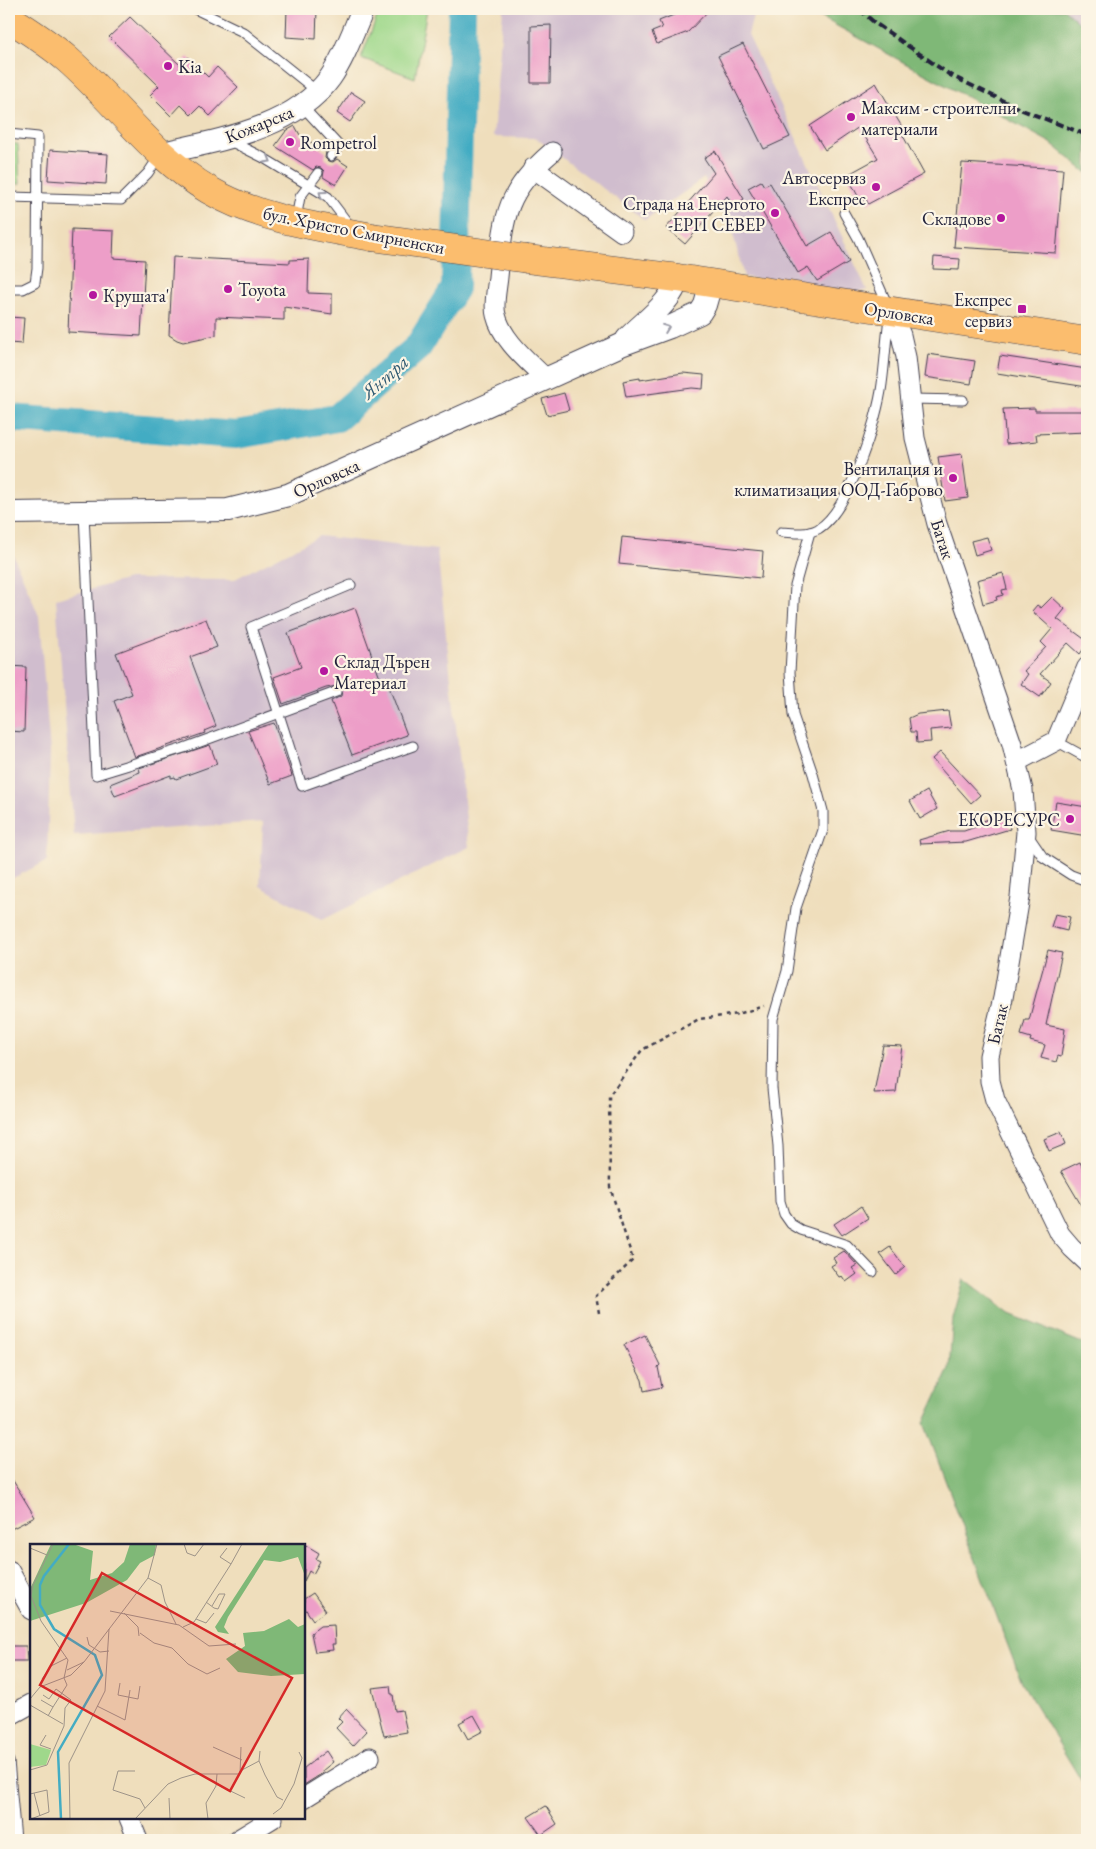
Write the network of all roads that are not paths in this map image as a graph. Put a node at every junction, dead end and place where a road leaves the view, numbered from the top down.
1 (195, 9) edge
2 (363, 9) edge
3 (9, 18) edge
4 (310, 99) junction
5 (9, 134) edge
6 (225, 139) junction
7 (552, 152) dead end
8 (162, 153) junction
9 (332, 156) dead end
10 (533, 168) junction
11 (318, 173) dead end
12 (308, 185) junction
13 (9, 197) edge
14 (38, 198) junction
15 (844, 213) dead end
16 (295, 222) junction
17 (622, 232) dead end
18 (364, 235) junction
19 (678, 278) junction
20 (711, 284) junction
21 (9, 289) edge
22 (890, 311) junction
23 (1087, 341) edge
24 (621, 345) junction
25 (545, 378) junction
26 (910, 399) junction
27 (963, 400) dead end
28 (9, 513) edge
29 (84, 513) junction
30 (781, 532) dead end
31 (810, 532) junction
32 (351, 585) dead end
33 (1087, 667) edge
34 (336, 692) dead end
35 (278, 713) junction
36 (1056, 740) junction
37 (413, 746) dead end
38 (1087, 758) edge
39 (1016, 762) junction
40 (1026, 832) junction
41 (1087, 881) edge
42 (1087, 1262) edge
43 (873, 1272) dead end
44 (9, 1570) edge
45 (30, 1608) edge
46 (30, 1705) edge
47 (9, 1716) edge
48 (370, 1756) dead end
49 (9, 1761) edge
50 (305, 1797) edge
51 (129, 1819) edge
52 (271, 1819) edge
53 (16, 1840) edge
54 (138, 1840) edge
55 (237, 1840) edge

1 - 4 lane
2 - 4 street, Кожарска
3 - 8 main road, бул. Христо Смирненски
4 - 6 street, Кожарска
4 - 9 lane
5 - 14 lane
6 - 8 street, Кожарска
6 -> 12 lane
7 - 10 street
8 - 14 lane
8 - 16 main road, бул. Христо Смирненски
10 - 17 street
10 - 25 street
11 - 12 lane
12 - 16 lane
18 -> 12 lane
13 - 14 lane
14 - 21 lane
15 - 22 lane
16 - 18 main road, бул. Христо Смирненски
18 - 19 main road, бул. Христо Смирненски, bridge
19 - 20 main road, Орловска
19 - 24 street, Орловска
20 - 22 main road, Орловска
24 -> 20 street, Орловска
22 - 23 main road, Орловска
22 - 26 street, Батак
22 - 31 lane
24 - 25 street, Орловска
25 - 29 street, Орловска
26 - 27 lane
26 - 39 street, Батак
28 - 29 street, Орловска
29 - 35 lane
30 - 31 lane
31 - 43 lane
32 - 35 lane
33 - 36 street
34 - 35 lane
35 - 37 lane
36 - 38 lane
36 - 39 street
39 - 40 street, Батак
40 - 41 lane
40 - 42 street, Батак
44 - 45 street
46 - 47 street
48 - 50 street
49 - 53 lane
51 - 54 street
52 - 55 street

